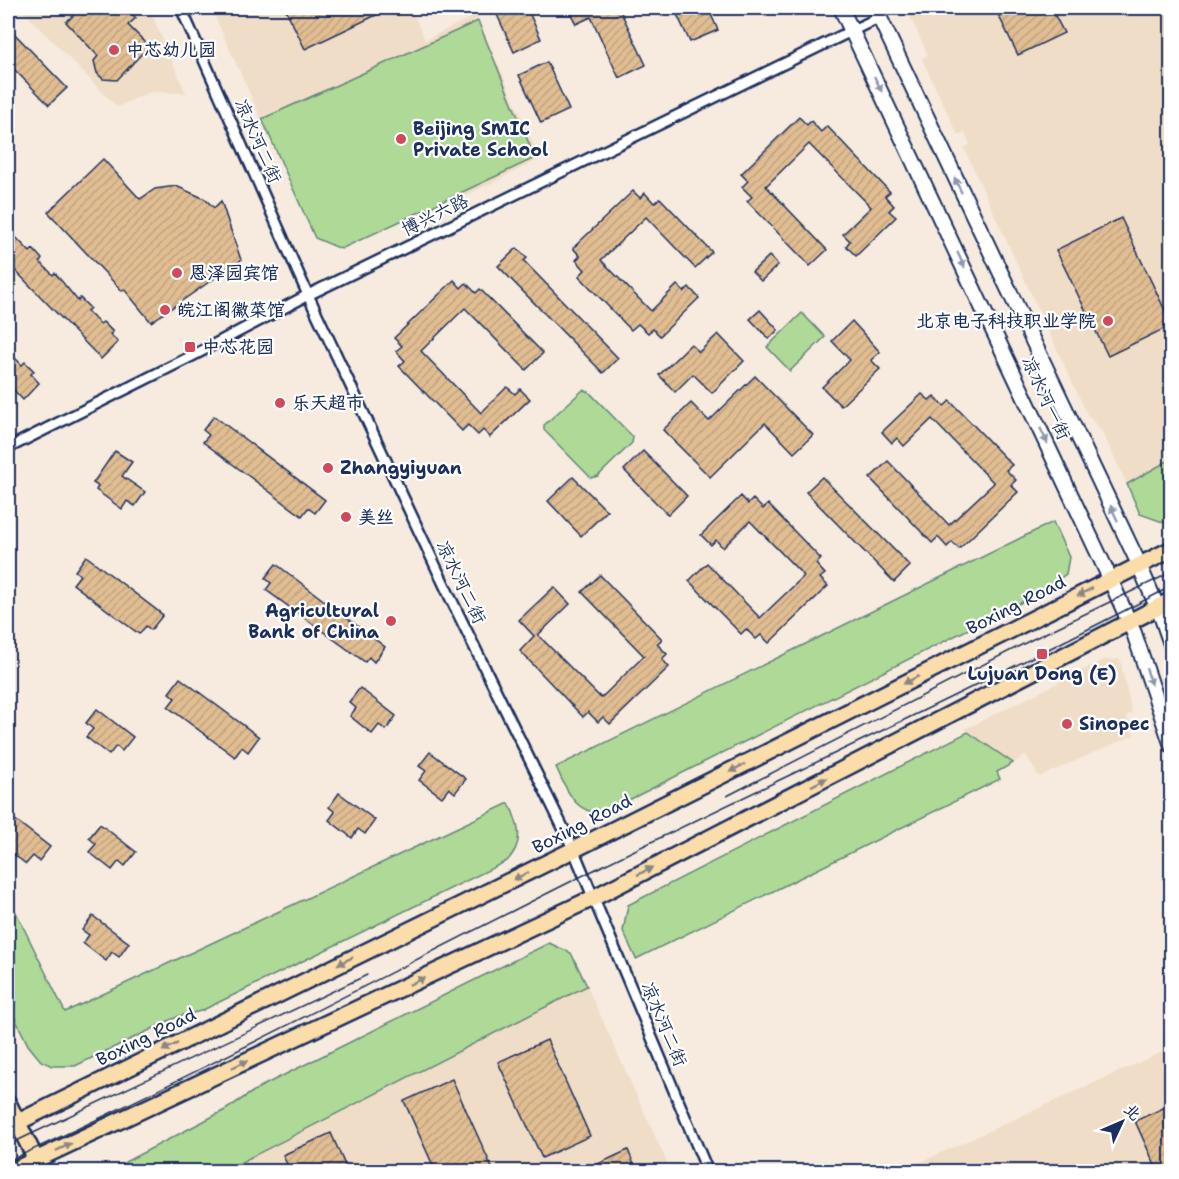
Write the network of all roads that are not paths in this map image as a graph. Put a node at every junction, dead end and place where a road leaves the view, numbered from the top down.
1 (181, 8) edge
2 (841, 8) edge
3 (877, 12) edge
4 (852, 31) junction
5 (308, 295) junction
6 (8, 448) edge
7 (1172, 549) edge
8 (1138, 566) junction
9 (1110, 579) junction
10 (1172, 600) edge
11 (1156, 607) junction
12 (1129, 622) junction
13 (1172, 647) edge
14 (1172, 746) edge
15 (573, 850) junction
16 (593, 898) junction
17 (8, 1103) edge
18 (13, 1124) edge
19 (8, 1165) edge
20 (39, 1166) edge
21 (10, 1171) edge
22 (708, 1172) edge

1 - 5 street, 凉水河二街
2 - 4 main road, 凉水河一街
3 - 4 street, 博兴六路
8 -> 3 main road, 凉水河一街
4 - 5 street, 博兴六路
4 -> 9 main road, 凉水河一街
5 - 6 street, 博兴六路
5 - 15 street, 凉水河二街
7 - 8 main road, Boxing Road
8 - 9 main road, Boxing Road
8 - 11 main road, 凉水河一街
9 - 12 main road, 凉水河一街
9 -> 15 main road, Boxing Road
10 - 11 main road
11 - 12 main road
11 - 13 main road, 凉水河一街
12 -> 14 main road, 凉水河一街
16 -> 12 main road
15 - 16 street, 凉水河二街
15 -> 18 main road, Boxing Road
20 -> 16 main road
16 - 22 street, 凉水河二街
17 - 18 main road
18 - 20 main road
19 - 21 main road
20 - 21 main road

